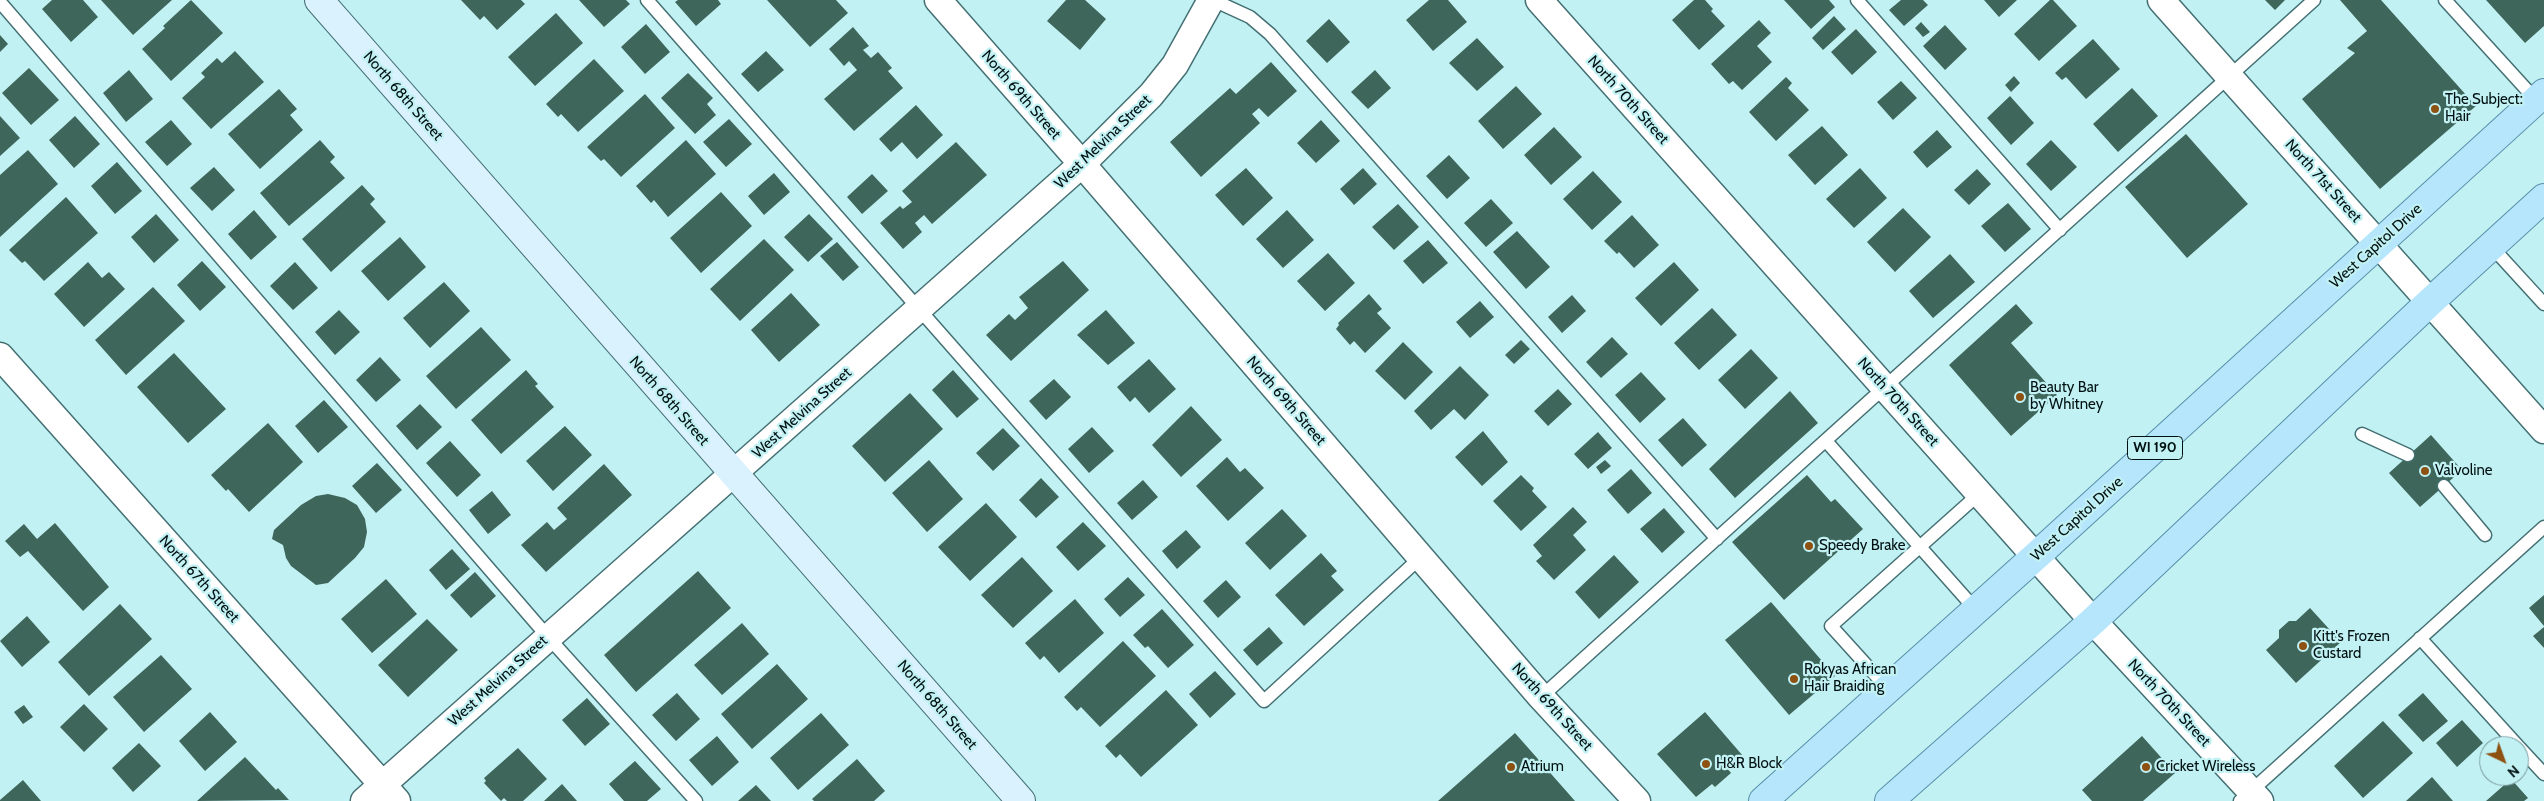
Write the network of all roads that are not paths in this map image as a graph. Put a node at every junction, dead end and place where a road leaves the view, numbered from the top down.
1 (319, 0) edge
2 (647, 0) edge
3 (938, 0) edge
4 (1212, 0) edge
5 (1539, 0) edge
6 (1857, 0) edge
7 (2161, 0) edge
8 (2314, 0) edge
9 (2445, 0) edge
10 (0, 2) edge
11 (2229, 77) junction
12 (2540, 97) edge
13 (1082, 164) junction
14 (2544, 198) edge
15 (2060, 230) junction
16 (2378, 244) junction
17 (2491, 246) junction
18 (2430, 302) junction
19 (2544, 304) edge
20 (920, 308) junction
21 (0, 356) edge
22 (1886, 388) junction
23 (2544, 430) edge
24 (2362, 434) dead end
25 (1826, 441) junction
26 (2408, 455) dead end
27 (733, 474) junction
28 (2444, 486) dead end
29 (1980, 493) junction
30 (2544, 527) edge
31 (2486, 535) dead end
32 (1717, 538) junction
33 (1920, 546) junction
34 (2036, 556) junction
35 (1421, 557) junction
36 (1976, 610) junction
37 (2093, 621) junction
38 (548, 637) junction
39 (2420, 638) junction
40 (1888, 689) junction
41 (1541, 697) junction
42 (2510, 736) edge
43 (2529, 757) edge
44 (2544, 774) edge
45 (381, 795) edge
46 (2250, 798) edge
47 (696, 801) edge
48 (1021, 801) edge
49 (1637, 801) edge
50 (1763, 801) edge
51 (1889, 801) edge

1 - 27 street, North 68th Street
2 - 20 lane
3 - 13 street, North 69th Street
4 - 13 street, West Melvina Street
4 - 32 lane
5 - 22 street, North 70th Street
6 - 15 lane
7 - 11 street, North 71st Street
8 - 11 lane
9 - 12 lane
10 - 38 lane
11 - 15 lane
11 - 16 street, North 71st Street
12 - 16 main road, West Capitol Drive / WI 190
13 - 20 street, West Melvina Street
13 - 35 street, North 69th Street
14 - 17 main road
15 - 22 lane
16 - 18 street, North 71st Street
16 - 34 main road, West Capitol Drive / WI 190
17 - 18 main road
17 - 19 lane
18 - 23 street, North 71st Street
18 - 37 main road
20 - 27 street, West Melvina Street
20 - 35 lane
21 - 45 street, North 67th Street
22 - 25 lane
22 - 29 street, North 70th Street
24 - 26 lane
25 - 32 lane
25 - 33 lane
27 - 38 street, West Melvina Street
27 - 48 street, North 68th Street
28 - 31 lane
29 - 33 lane
29 - 34 street, North 70th Street
30 - 39 lane
32 - 41 lane
33 - 36 lane
33 - 40 lane
34 - 36 main road, West Capitol Drive / WI 190
34 - 37 street, North 70th Street
35 - 41 street, North 69th Street
36 - 40 main road, West Capitol Drive / WI 190
37 - 46 street, North 70th Street
37 - 51 main road
38 - 45 street, West Melvina Street
38 - 47 lane
39 - 42 lane
39 - 46 lane
40 - 50 main road, West Capitol Drive / WI 190
41 - 49 street, North 69th Street
43 - 44 lane

